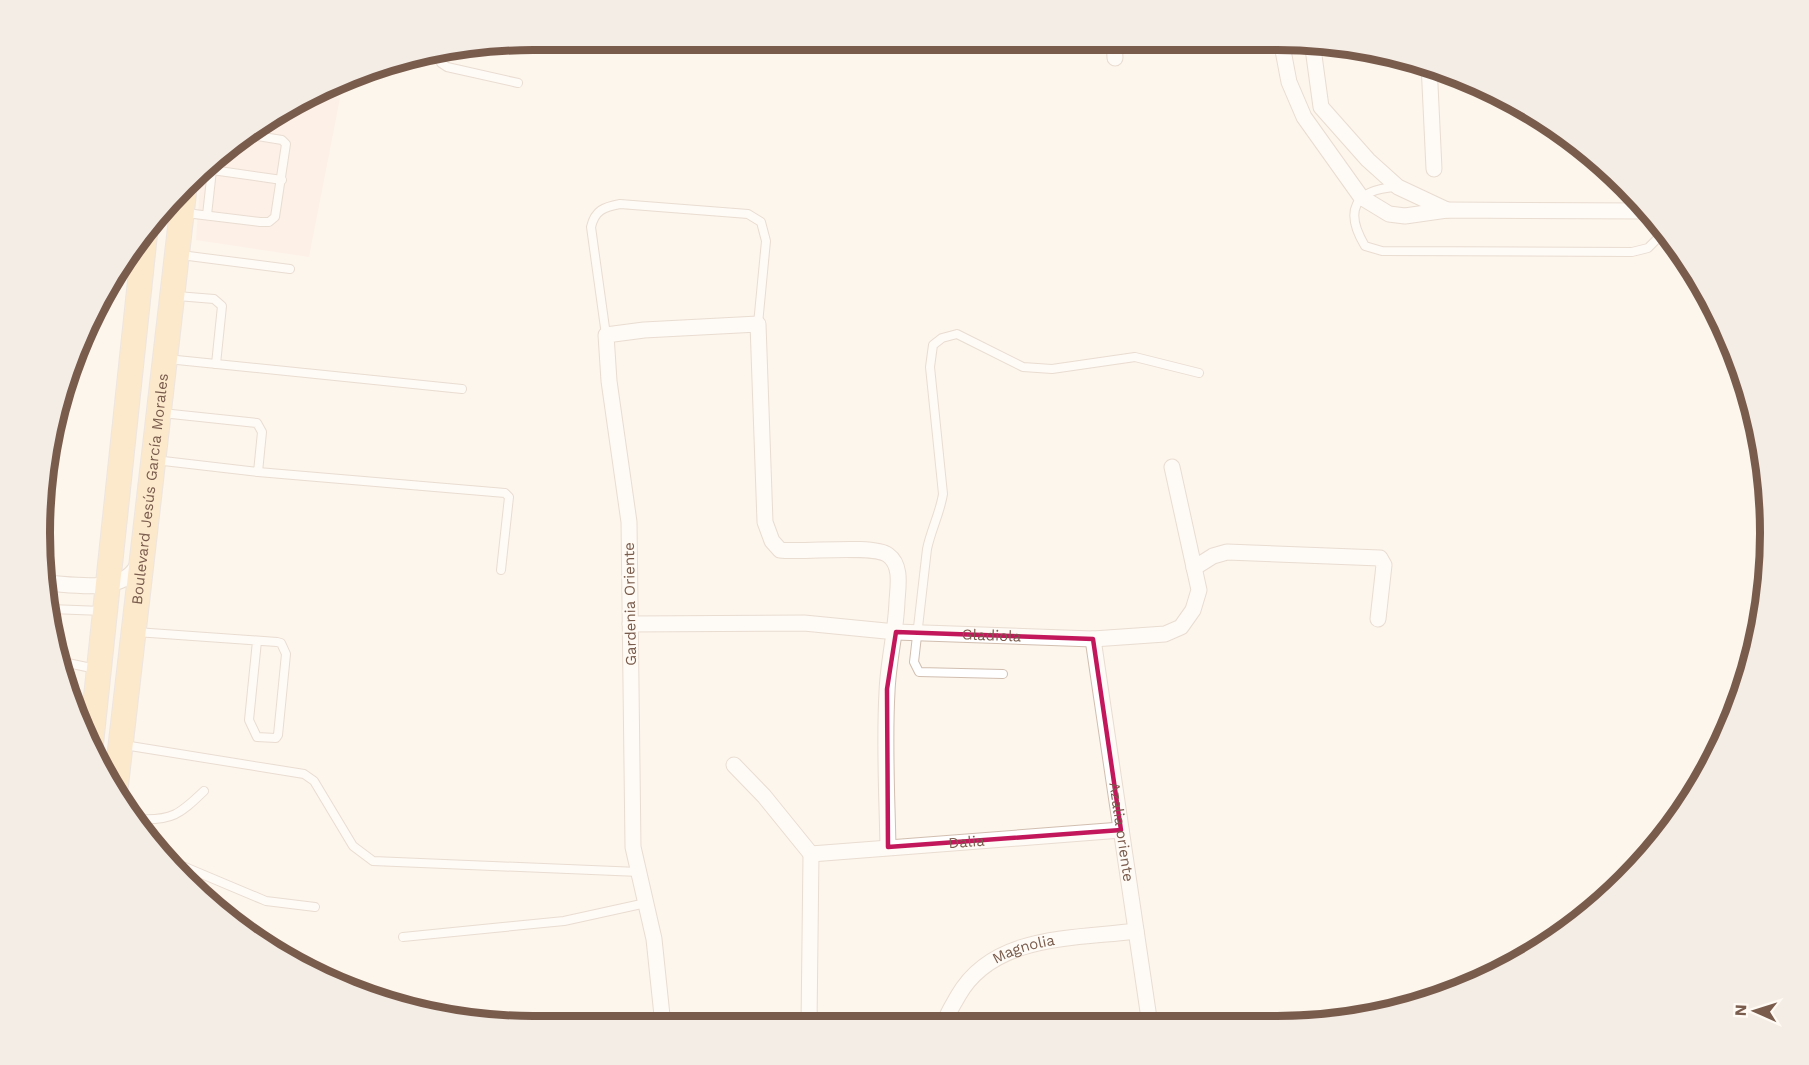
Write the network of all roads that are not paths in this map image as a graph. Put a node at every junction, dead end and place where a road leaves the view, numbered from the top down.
1 (1115, 50) edge
2 (1283, 50) edge
3 (1313, 52) edge
4 (1115, 58) dead end
5 (440, 59) edge
6 (1429, 74) edge
7 (518, 83) dead end
8 (1321, 107) junction
9 (1304, 117) junction
10 (257, 136) edge
11 (217, 167) edge
12 (1434, 169) dead end
13 (212, 170) edge
14 (282, 180) junction
15 (1398, 187) junction
16 (1361, 197) junction
17 (183, 203) edge
18 (1447, 210) junction
19 (1637, 211) edge
20 (207, 215) junction
21 (1659, 237) edge
22 (144, 246) edge
23 (177, 255) junction
24 (290, 269) dead end
25 (172, 296) junction
26 (758, 324) junction
27 (606, 335) junction
28 (165, 359) junction
29 (216, 364) junction
30 (1199, 373) dead end
31 (462, 389) dead end
32 (159, 413) junction
33 (154, 459) junction
34 (1172, 467) dead end
35 (258, 472) junction
36 (142, 556) junction
37 (1194, 567) junction
38 (501, 570) dead end
39 (106, 585) junction
40 (53, 587) edge
41 (56, 609) edge
42 (103, 611) junction
43 (1378, 619) dead end
44 (630, 624) junction
45 (133, 632) junction
46 (896, 632) junction
47 (915, 633) junction
48 (1093, 639) junction
49 (256, 641) junction
50 (68, 663) edge
51 (98, 670) junction
52 (1003, 674) dead end
53 (92, 731) edge
54 (121, 744) junction
55 (734, 765) dead end
56 (117, 778) edge
57 (204, 791) dead end
58 (144, 819) edge
59 (1121, 830) junction
60 (888, 847) junction
61 (811, 854) junction
62 (184, 867) edge
63 (639, 872) junction
64 (646, 903) junction
65 (315, 906) dead end
66 (1136, 931) junction
67 (403, 937) dead end
68 (662, 1016) edge
69 (809, 1016) edge
70 (948, 1016) edge
71 (1149, 1016) edge

1 - 4 street
2 - 9 street
3 - 8 street
5 - 7 lane
6 - 12 street
8 - 9 street
8 - 15 street
9 - 16 street
10 - 14 lane
11 - 14 lane
13 - 20 lane
14 - 20 lane
15 - 16 lane
15 - 18 street
16 - 18 street
16 - 21 lane
17 - 20 lane
17 - 23 main road, Boulevard Jesús García Morales
18 - 19 street
22 - 39 main road
23 - 24 lane
23 - 25 main road, Boulevard Jesús García Morales
25 - 28 main road, Boulevard Jesús García Morales
25 - 29 lane
26 - 27 street
26 - 27 lane
26 - 46 street
27 - 44 street, Gardenia Oriente
28 - 29 lane
28 - 32 main road, Boulevard Jesús García Morales
29 - 31 lane
30 - 47 lane
32 - 33 main road, Boulevard Jesús García Morales
32 - 35 lane
33 - 35 lane
33 - 36 main road, Boulevard Jesús García Morales
34 - 37 street, Gladiola
35 - 38 lane
36 - 39 street
36 - 45 main road, Boulevard Jesús García Morales
37 - 43 street
37 - 48 street, Gladiola
39 - 40 street
39 - 42 main road
41 - 42 lane
42 - 51 main road
44 - 46 street, Gladiola
44 - 63 street, Gardenia Oriente
45 - 49 lane
45 - 54 main road, Boulevard Jesús García Morales
46 - 47 street, Gladiola
46 - 60 street
47 - 48 street, Gladiola
47 - 52 lane
48 - 59 street, Azalia oriente
49 - 49 lane
50 - 51 lane
51 - 53 main road
54 - 56 main road, Boulevard Jesús García Morales
54 - 63 lane
55 - 61 street
57 - 58 lane
59 - 60 street, Dalia
59 - 66 street, Azalia oriente
60 - 61 street, Dalia
61 - 69 street
62 - 65 lane
63 - 64 street, Gardenia Oriente
64 - 67 lane
64 - 68 street, Gardenia Oriente
66 - 70 street, Magnolia
66 - 71 street, Azalia oriente

